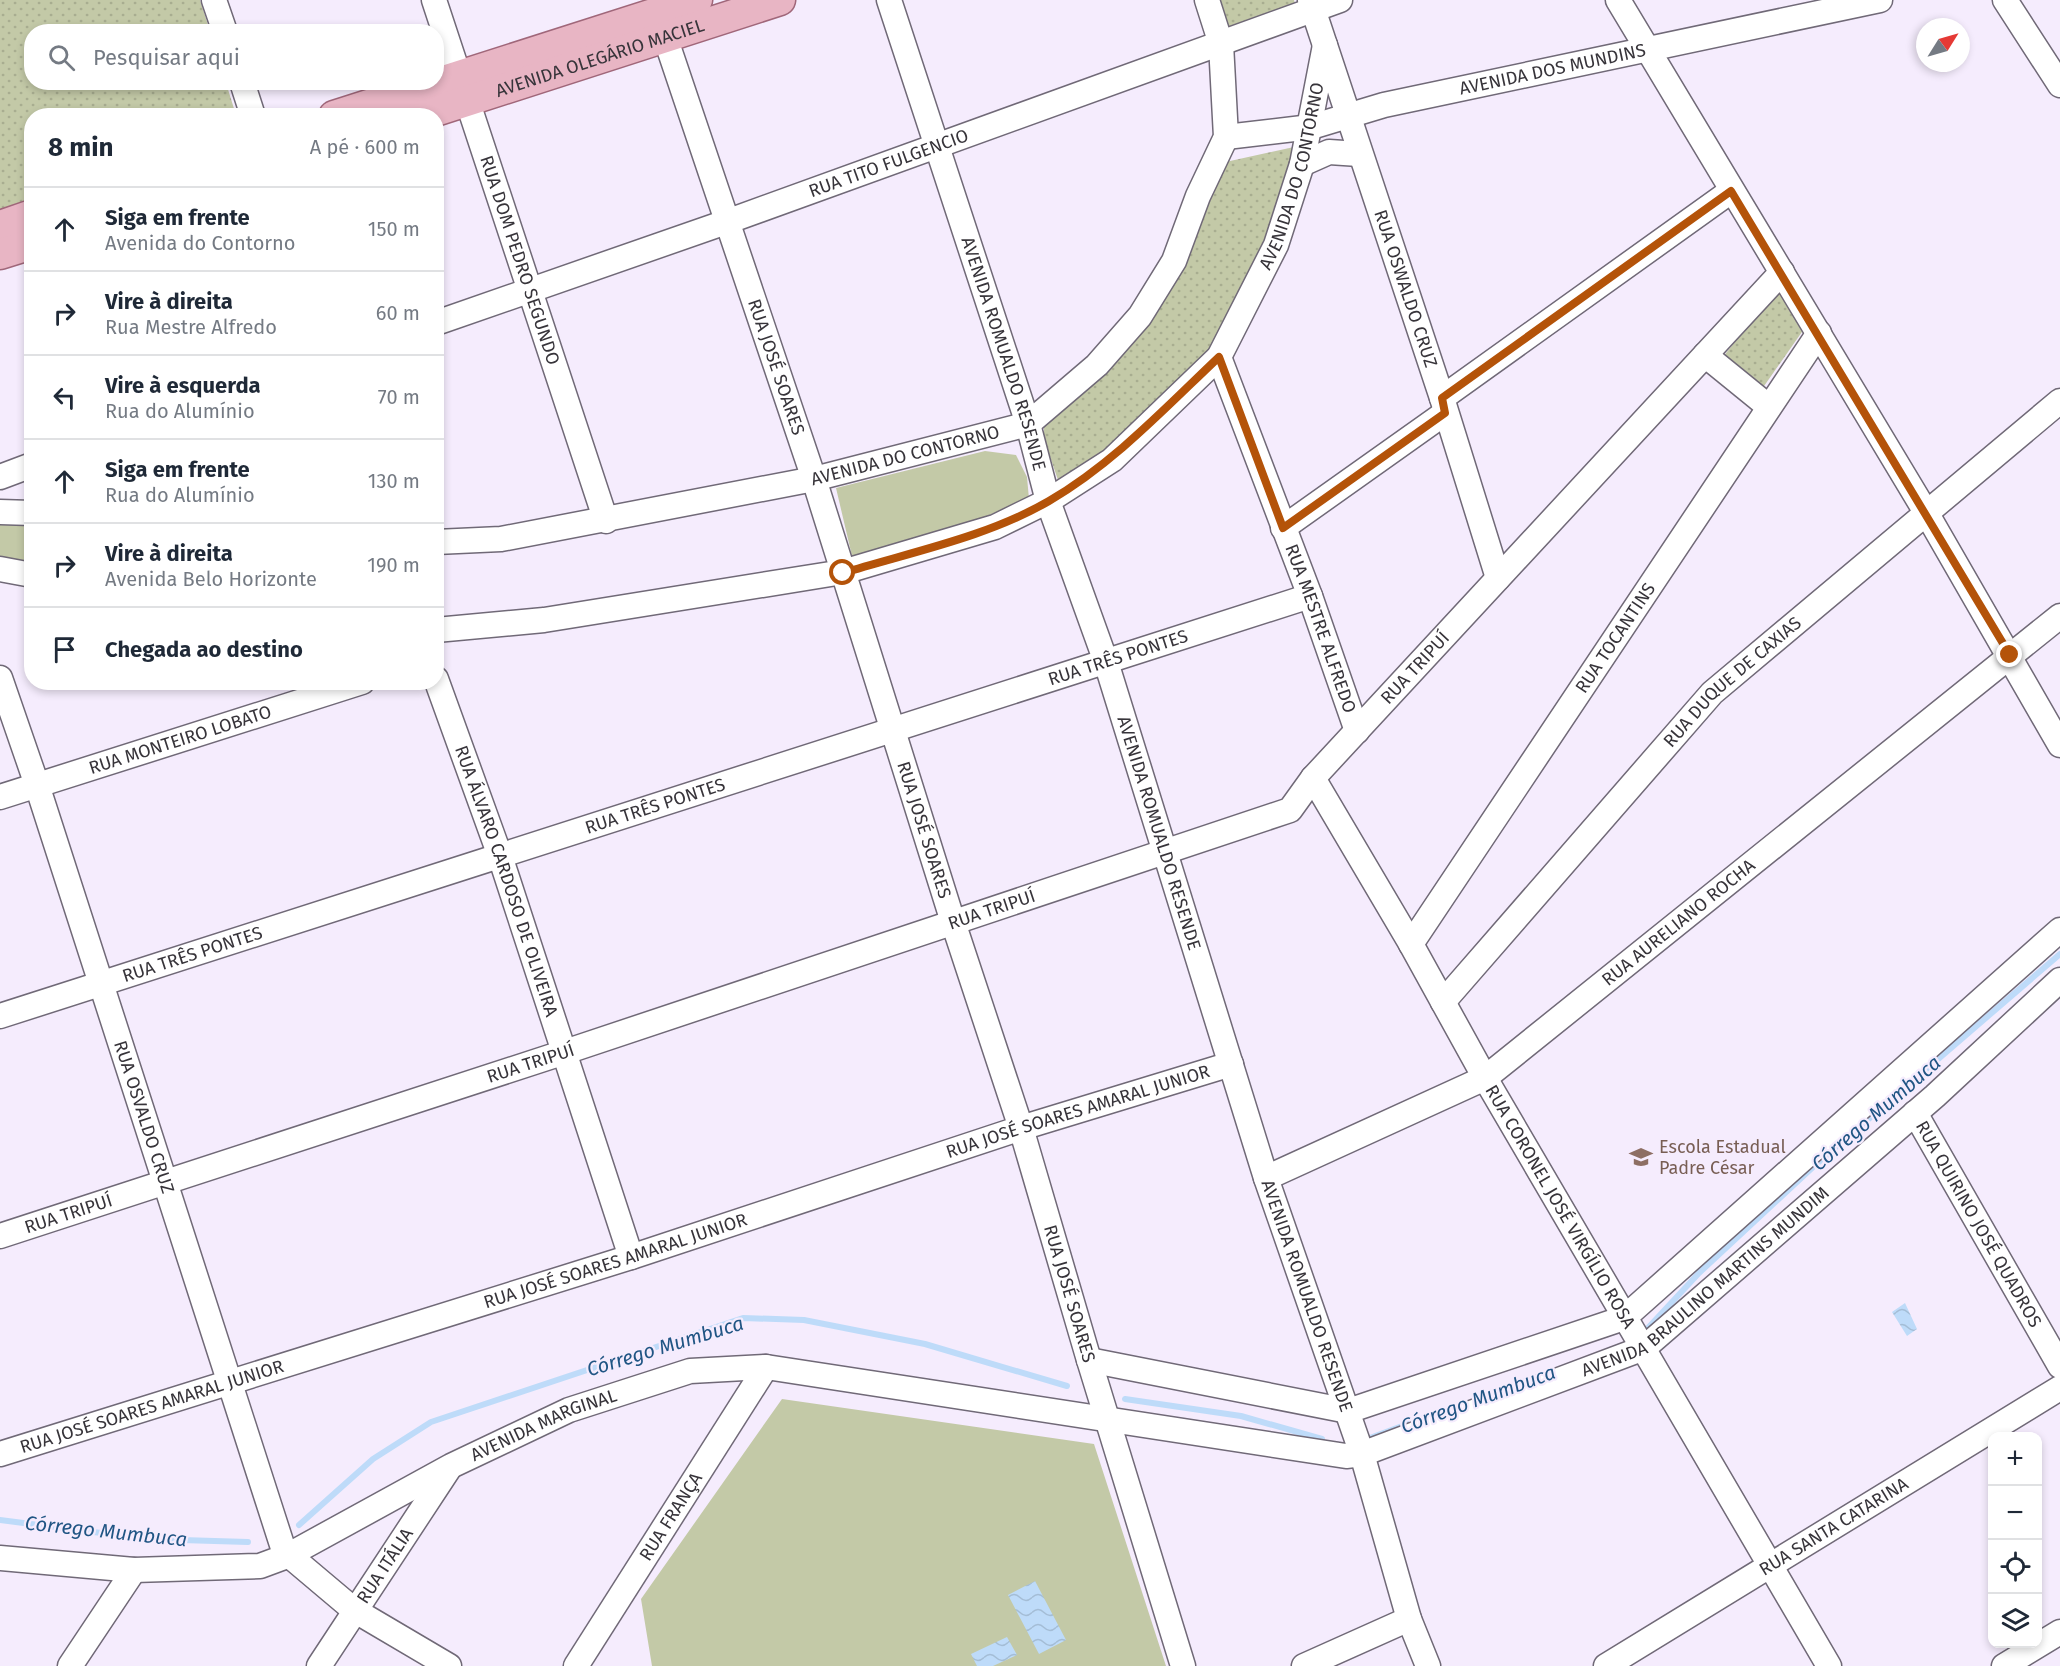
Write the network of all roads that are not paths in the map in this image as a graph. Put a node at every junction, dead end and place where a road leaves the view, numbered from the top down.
1 (214, 0) edge
2 (434, 0) edge
3 (697, 0) edge
4 (780, 0) edge
5 (888, 0) edge
6 (1208, 0) edge
7 (1340, 0) edge
8 (1618, 0) edge
9 (1880, 0) edge
10 (2005, 0) edge
11 (1312, 5) edge
12 (658, 17) edge
13 (222, 24) edge
14 (442, 24) edge
15 (444, 30) edge
16 (1221, 45) junction
17 (1325, 45) junction
18 (1648, 49) junction
19 (2060, 85) edge
20 (463, 88) junction
21 (245, 90) edge
22 (250, 108) edge
23 (371, 108) edge
24 (432, 108) edge
25 (1346, 116) junction
26 (1311, 127) junction
27 (1226, 137) junction
28 (936, 146) junction
29 (1359, 154) junction
30 (1302, 164) junction
31 (1731, 191) junction
32 (24, 218) edge
33 (729, 221) junction
34 (0, 226) edge
35 (24, 246) edge
36 (0, 254) edge
37 (1782, 272) junction
38 (528, 292) junction
39 (444, 320) edge
40 (1819, 333) junction
41 (1705, 355) junction
42 (1219, 357) junction
43 (2060, 401) edge
44 (1443, 405) junction
45 (1769, 407) junction
46 (1028, 424) junction
47 (24, 468) edge
48 (0, 477) edge
49 (814, 479) junction
50 (1048, 501) junction
51 (0, 512) edge
52 (24, 513) edge
53 (1927, 514) junction
54 (606, 521) junction
55 (1283, 528) junction
56 (444, 542) edge
57 (0, 569) edge
58 (843, 573) junction
59 (24, 574) edge
60 (1498, 578) junction
61 (1310, 596) junction
62 (2060, 616) edge
63 (444, 629) edge
64 (2010, 655) junction
65 (1106, 662) junction
66 (0, 678) edge
67 (337, 690) edge
68 (440, 690) edge
69 (892, 730) junction
70 (1357, 731) junction
71 (2060, 745) edge
72 (1313, 778) junction
73 (37, 785) junction
74 (0, 797) edge
75 (1163, 851) junction
76 (500, 856) junction
77 (953, 922) junction
78 (2060, 930) edge
79 (1411, 944) junction
80 (2060, 980) edge
81 (102, 983) junction
82 (1443, 1002) junction
83 (0, 1016) edge
84 (562, 1053) junction
85 (1231, 1064) junction
86 (1485, 1078) junction
87 (1915, 1113) junction
88 (1021, 1128) junction
89 (1266, 1178) junction
90 (165, 1184) junction
91 (0, 1236) edge
92 (631, 1257) junction
93 (1624, 1318) junction
94 (1644, 1348) junction
95 (1089, 1360) junction
96 (2060, 1366) edge
97 (766, 1367) junction
98 (229, 1382) junction
99 (2060, 1388) edge
100 (1348, 1412) junction
101 (1107, 1418) junction
102 (0, 1454) edge
103 (1362, 1454) junction
104 (451, 1466) junction
105 (282, 1546) junction
106 (0, 1558) edge
107 (1770, 1564) junction
108 (134, 1570) junction
109 (354, 1610) junction
110 (1409, 1619) junction
111 (2060, 1632) edge
112 (70, 1666) edge
113 (319, 1666) edge
114 (449, 1666) edge
115 (576, 1666) edge
116 (1183, 1666) edge
117 (1304, 1666) edge
118 (1428, 1666) edge
119 (1606, 1666) edge
120 (1829, 1666) edge
121 (2004, 1666) edge

1 - 13 street
2 - 14 street, RUA DOM PEDRO SEGUNDO
3 - 12 main road, AVENIDA OLEGÁRIO MACIEL
4 - 12 main road, AVENIDA OLEGÁRIO MACIEL
5 - 28 street, AVENIDA ROMUALDO RESENDE
6 - 16 street, AVENIDA DO CONTORNO
7 - 11 street, RUA TITO FULGENCIO
8 - 18 street
9 - 18 street, AVENIDA DOS MUNDINS
10 - 19 street
11 - 16 street, RUA TITO FULGENCIO
11 - 17 street, RUA OSWALDO CRUZ
12 - 20 main road, AVENIDA OLEGÁRIO MACIEL
12 - 33 street, RUA JOSÉ SOARES
15 - 20 street, RUA DOM PEDRO SEGUNDO
16 - 27 street, AVENIDA DO CONTORNO
16 - 28 street, RUA TITO FULGENCIO
17 - 25 street, RUA OSWALDO CRUZ
17 - 26 street, AVENIDA DO CONTORNO
18 - 25 street, AVENIDA DOS MUNDINS
18 - 31 street
20 - 23 main road, AVENIDA OLEGÁRIO MACIEL
20 - 24 main road, AVENIDA OLEGÁRIO MACIEL
20 - 38 street, RUA DOM PEDRO SEGUNDO
21 - 22 street
25 - 26 street, AVENIDA DOS MUNDINS
25 - 29 street, RUA OSWALDO CRUZ
26 - 27 street, AVENIDA DOS MUNDINS
26 - 30 street, AVENIDA DO CONTORNO
27 - 46 street, AVENIDA DO CONTORNO
28 - 33 street, RUA TITO FULGENCIO
28 - 46 street, AVENIDA ROMUALDO RESENDE
29 - 30 street
29 - 44 street, RUA OSWALDO CRUZ
30 - 42 street, AVENIDA DO CONTORNO
31 - 37 street
31 - 44 street
32 - 34 main road
33 - 38 street, RUA TITO FULGENCIO
33 - 49 street, RUA JOSÉ SOARES
35 - 36 main road
37 - 40 street
37 - 41 street, RUA TRIPUÍ
38 - 39 street, RUA TITO FULGENCIO
38 - 54 street, RUA DOM PEDRO SEGUNDO
40 - 45 street, RUA TOCANTINS
40 - 53 street
41 - 45 street
41 - 60 street, RUA TRIPUÍ
42 - 50 street, AVENIDA DO CONTORNO
42 - 55 street, RUA MESTRE ALFREDO
43 - 53 street, RUA DUQUE DE CAXIAS
44 - 55 street
44 - 60 street, RUA OSWALDO CRUZ
45 - 79 street, RUA TOCANTINS
46 - 49 street, AVENIDA DO CONTORNO
46 - 50 street, AVENIDA ROMUALDO RESENDE
47 - 48 street
49 - 54 street, AVENIDA DO CONTORNO
49 - 58 street, RUA JOSÉ SOARES
50 - 58 street, AVENIDA DO CONTORNO
50 - 65 street, AVENIDA ROMUALDO RESENDE
51 - 52 street
53 - 64 street
53 - 82 street, RUA DUQUE DE CAXIAS
54 - 56 street, AVENIDA DO CONTORNO
55 - 61 street, RUA MESTRE ALFREDO
57 - 59 street
58 - 63 street, AVENIDA DO CONTORNO
58 - 69 street, RUA JOSÉ SOARES
60 - 70 street, RUA TRIPUÍ
61 - 65 street, RUA TRÊS PONTES
61 - 70 street, RUA MESTRE ALFREDO
62 - 64 street, RUA AURELIANO ROCHA
64 - 71 street
64 - 86 street, RUA AURELIANO ROCHA
65 - 69 street, RUA TRÊS PONTES
65 - 75 street, AVENIDA ROMUALDO RESENDE
66 - 73 street, RUA OSVALDO CRUZ
67 - 73 street, RUA MONTEIRO LOBATO
68 - 76 street, RUA ÁLVARO CARDOSO DE OLIVEIRA
69 - 76 street, RUA TRÊS PONTES
69 - 77 street, RUA JOSÉ SOARES
70 - 72 street, RUA TRIPUÍ
72 - 75 street, RUA TRIPUÍ
72 - 79 street, RUA CORONEL JOSÉ VIRGÍLIO ROSA
73 - 74 street, RUA MONTEIRO LOBATO
73 - 81 street, RUA OSVALDO CRUZ
75 - 77 street, RUA TRIPUÍ
75 - 85 street, AVENIDA ROMUALDO RESENDE
76 - 81 street, RUA TRÊS PONTES
76 - 84 street, RUA ÁLVARO CARDOSO DE OLIVEIRA
77 - 84 street, RUA TRIPUÍ
77 - 88 street, RUA JOSÉ SOARES
78 - 93 street, AVENIDA BRAULINO MARTINS MUNDIM
79 - 82 street, RUA CORONEL JOSÉ VIRGÍLIO ROSA
80 - 87 street, AVENIDA BRAULINO MARTINS MUNDIM
81 - 83 street, RUA TRÊS PONTES
81 - 90 street, RUA OSVALDO CRUZ
82 - 86 street, RUA CORONEL JOSÉ VIRGÍLIO ROSA
84 - 90 street, RUA TRIPUÍ
84 - 92 street, RUA ÁLVARO CARDOSO DE OLIVEIRA
85 - 88 street, RUA JOSÉ SOARES AMARAL JUNIOR
85 - 89 street, AVENIDA ROMUALDO RESENDE
86 - 89 street, RUA AURELIANO ROCHA
86 - 93 street, RUA CORONEL JOSÉ VIRGÍLIO ROSA
87 - 94 street, AVENIDA BRAULINO MARTINS MUNDIM
87 - 96 street, RUA QUIRINO JOSÉ QUADROS
88 - 92 street, RUA JOSÉ SOARES AMARAL JUNIOR
88 - 95 street, RUA JOSÉ SOARES
89 - 100 street, AVENIDA ROMUALDO RESENDE
90 - 91 street, RUA TRIPUÍ
90 - 98 street, RUA OSVALDO CRUZ
92 - 98 street, RUA JOSÉ SOARES AMARAL JUNIOR
93 - 94 street, RUA CORONEL JOSÉ VIRGÍLIO ROSA
93 - 100 street, AVENIDA BRAULINO MARTINS MUNDIM
94 - 103 street, AVENIDA BRAULINO MARTINS MUNDIM
94 - 107 street, RUA CORONEL JOSÉ VIRGÍLIO ROSA
95 - 100 street
95 - 101 street, RUA JOSÉ SOARES
97 - 101 street, AVENIDA MARGINAL
97 - 104 street, AVENIDA MARGINAL
97 - 115 street, RUA FRANÇA
98 - 102 street, RUA JOSÉ SOARES AMARAL JUNIOR
98 - 105 street, RUA OSVALDO CRUZ
99 - 107 street, RUA SANTA CATARINA
100 - 103 street, AVENIDA ROMUALDO RESENDE
101 - 103 street, AVENIDA BRAULINO MARTINS MUNDIM
101 - 116 street, RUA JOSÉ SOARES
103 - 110 street, AVENIDA ROMUALDO RESENDE
104 - 105 street, AVENIDA MARGINAL
104 - 109 street, RUA ITÁLIA
105 - 108 street, AVENIDA MARGINAL
105 - 109 street
106 - 108 street, AVENIDA MARGINAL
107 - 119 street, RUA SANTA CATARINA
107 - 120 street, RUA CORONEL JOSÉ VIRGÍLIO ROSA
108 - 112 street
109 - 113 street, RUA ITÁLIA
109 - 114 street
110 - 117 street
110 - 118 street, AVENIDA ROMUALDO RESENDE
111 - 121 street

